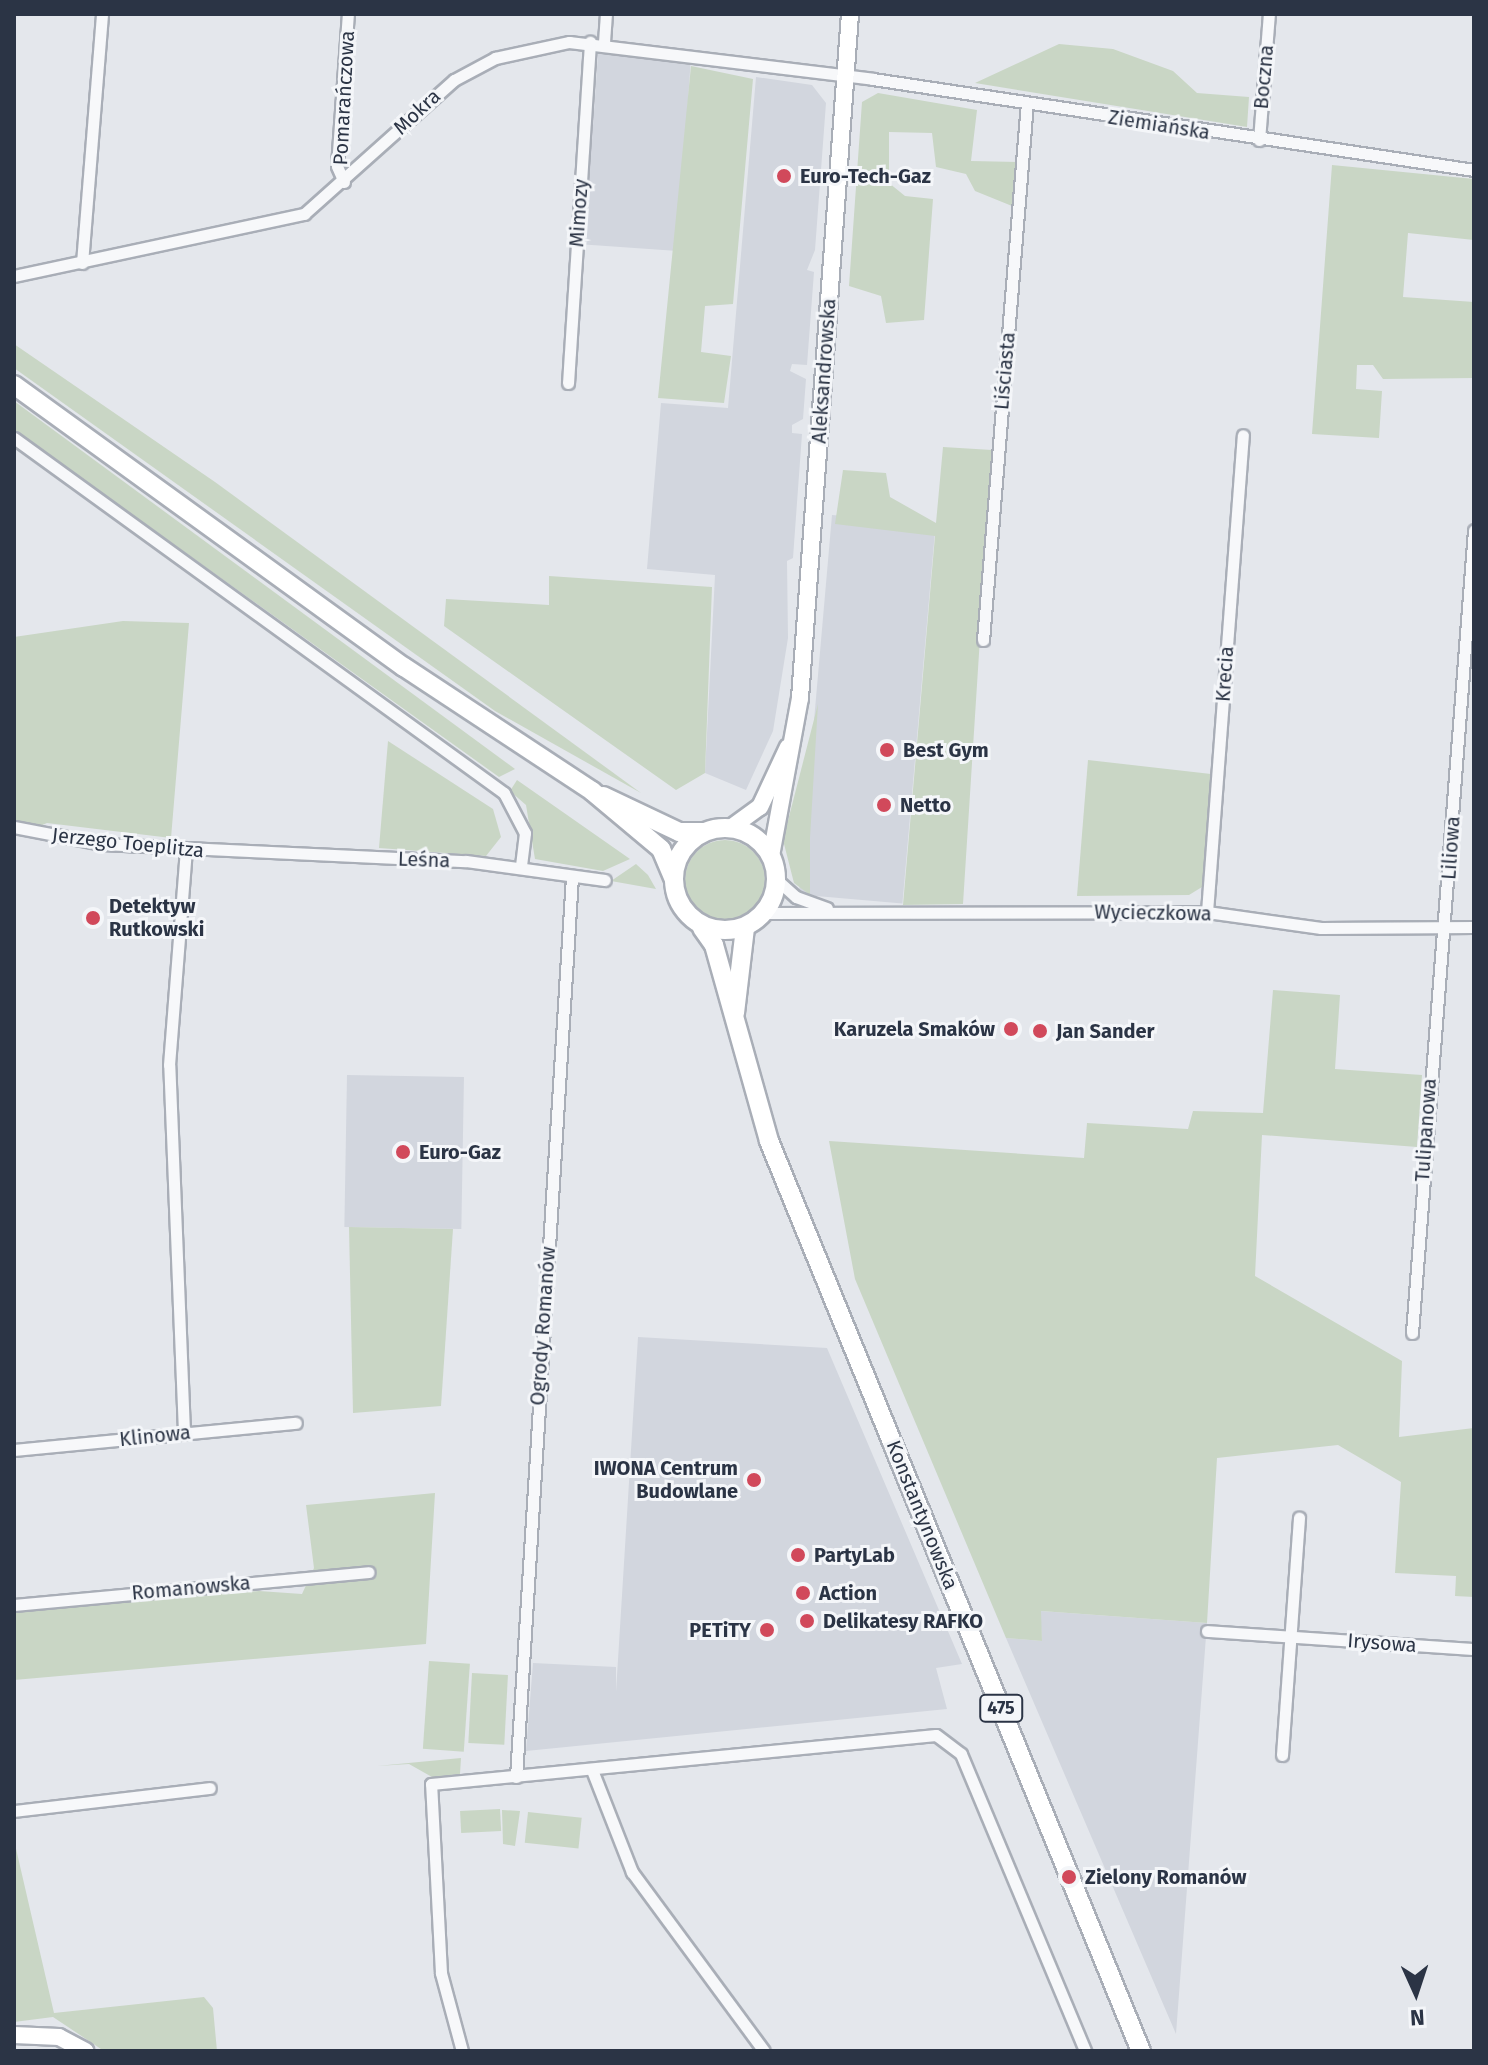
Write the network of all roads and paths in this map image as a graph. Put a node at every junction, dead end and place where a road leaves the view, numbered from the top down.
1 (102, 14) edge
2 (348, 14) edge
3 (606, 14) edge
4 (850, 14) edge
5 (1269, 14) edge
6 (590, 42) junction
7 (604, 42) junction
8 (845, 77) junction
9 (1027, 103) junction
10 (1259, 140) junction
11 (1474, 170) edge
12 (344, 182) junction
13 (82, 263) junction
14 (14, 276) edge
15 (568, 383) dead end
16 (14, 385) edge
17 (1243, 435) dead end
18 (14, 438) edge
19 (1474, 530) edge
20 (983, 640) dead end
21 (797, 727) junction
22 (592, 791) junction
23 (14, 827) edge
24 (732, 827) junction
25 (704, 832) junction
26 (186, 850) junction
27 (242, 853) joint
28 (771, 856) junction
29 (521, 865) junction
30 (572, 876) junction
31 (674, 879) junction
32 (776, 879) junction
33 (605, 880) dead end
34 (832, 909) junction
35 (1207, 912) junction
36 (762, 913) junction
37 (1446, 927) junction
38 (1474, 927) edge
39 (702, 928) junction
40 (745, 928) junction
41 (734, 1020) junction
42 (1412, 1333) dead end
43 (296, 1423) dead end
44 (184, 1432) junction
45 (14, 1450) edge
46 (1299, 1518) dead end
47 (368, 1572) dead end
48 (14, 1605) edge
49 (1207, 1631) dead end
50 (1291, 1636) junction
51 (1474, 1649) edge
52 (1282, 1755) dead end
53 (592, 1770) junction
54 (516, 1777) junction
55 (210, 1788) dead end
56 (14, 1811) edge
57 (14, 2035) edge
58 (85, 2051) edge
59 (462, 2051) edge
60 (764, 2051) edge
61 (1085, 2051) edge
62 (1141, 2051) edge

1 - 13 street
2 - 12 street, Pomarańczowa
3 - 7 street
4 - 8 main road, Aleksandrowska
5 - 10 street, Boczna
6 - 7 street, Mokra
6 - 12 street, Mokra
6 - 15 street, Mimozy
7 - 8 street, Mokra
8 - 9 street, Ziemiańska
8 - 21 main road, Aleksandrowska
9 - 10 street, Ziemiańska
9 - 20 street, Liściasta
10 - 11 street, Ziemiańska
12 - 13 street, Mokra
13 - 14 street, Mokra
16 - 22 main road
17 - 35 street, Krecia
18 - 29 street
19 - 37 street, Liliowa
21 - 24 main road, Aleksandrowska
21 - 28 main road, Aleksandrowska
22 - 25 main road
22 - 31 main road
23 - 26 street, Jerzego Toeplitza
24 - 25 main road
24 - 28 main road
25 - 31 main road
26 - 27 street, Jerzego Toeplitza
26 - 44 street
27 - 29 street, Leśna
28 - 32 main road
29 - 30 street, Leśna
30 - 33 street, Leśna
30 - 54 street, Ogrody Romanów
31 - 39 main road, 475
32 - 34 street, Wycieczkowa
32 - 36 main road
34 - 35 street, Wycieczkowa
34 - 36 street, Wycieczkowa
35 - 37 street, Wycieczkowa
36 - 40 main road
37 - 38 street, Wycieczkowa
37 - 42 street, Tulipanowa
39 - 40 main road
39 - 41 main road, Konstantynowska / 475
40 - 41 main road, Konstantynowska / 475
41 - 62 main road, Konstantynowska / 475
43 - 44 street, Klinowa
44 - 45 street, Klinowa
46 - 50 street
47 - 48 street, Romanowska
49 - 50 street, Irysowa
50 - 51 street, Irysowa
50 - 52 street
53 - 54 street
53 - 60 street
53 - 61 street
54 - 59 street
55 - 56 street
57 - 58 main road

